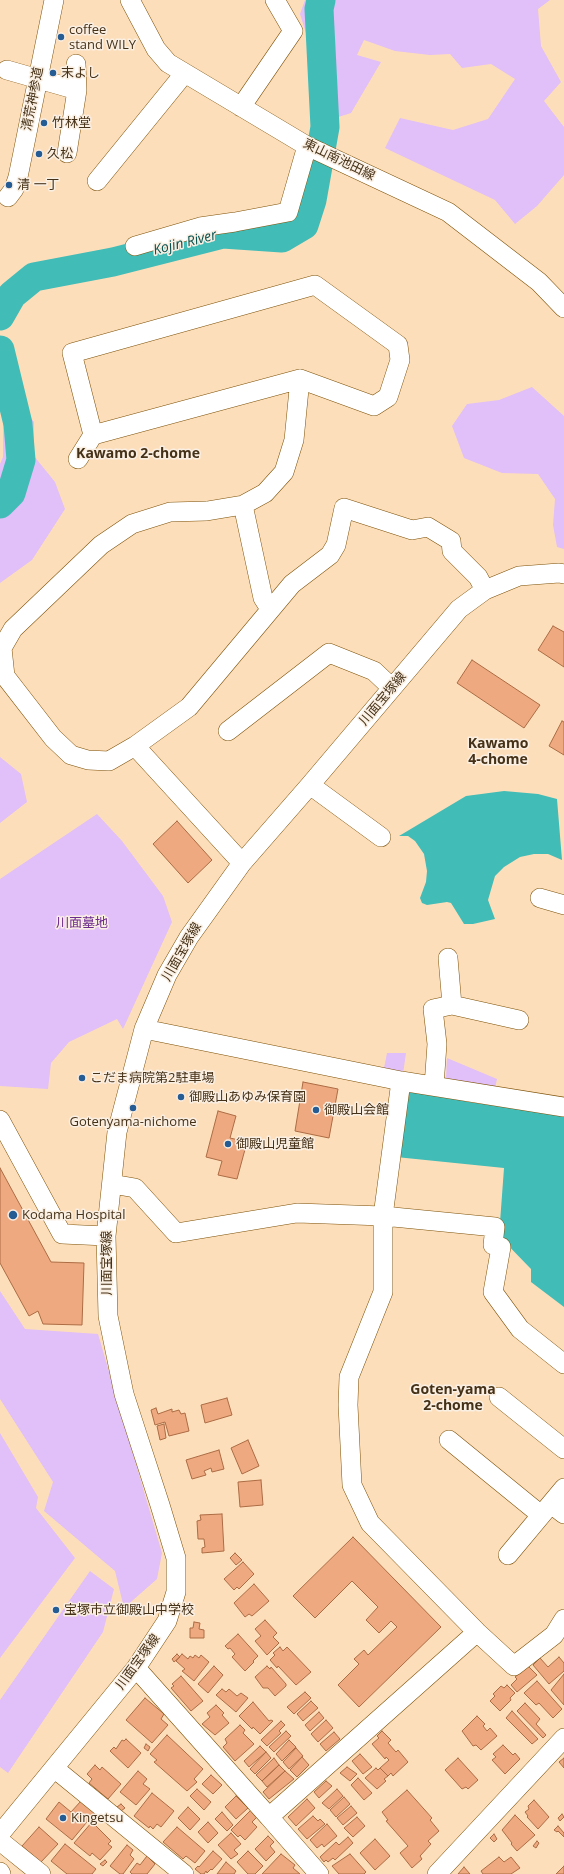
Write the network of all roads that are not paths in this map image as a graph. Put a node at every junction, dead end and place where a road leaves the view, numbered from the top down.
1 (54, 0) edge
2 (130, 0) edge
3 (275, 0) edge
4 (76, 64) dead end
5 (7, 70) dead end
6 (184, 74) junction
7 (37, 79) junction
8 (77, 90) junction
9 (241, 108) junction
10 (310, 147) junction
11 (67, 153) dead end
12 (97, 181) dead end
13 (8, 196) dead end
14 (135, 246) dead end
15 (564, 308) edge
16 (300, 379) junction
17 (93, 435) junction
18 (78, 459) dead end
19 (242, 505) junction
20 (564, 574) edge
21 (485, 590) junction
22 (270, 609) junction
23 (392, 688) junction
24 (228, 731) dead end
25 (135, 746) junction
26 (310, 785) junction
27 (380, 837) dead end
28 (242, 863) junction
29 (540, 898) dead end
30 (564, 906) edge
31 (448, 958) dead end
32 (452, 1005) junction
33 (519, 1020) dead end
34 (144, 1028) junction
35 (401, 1081) junction
36 (434, 1086) junction
37 (564, 1107) edge
38 (0, 1120) edge
39 (112, 1184) junction
40 (383, 1216) junction
41 (106, 1236) junction
42 (564, 1364) edge
43 (500, 1397) dead end
44 (448, 1440) dead end
45 (564, 1449) edge
46 (564, 1488) edge
47 (552, 1511) edge
48 (508, 1555) dead end
49 (477, 1632) junction
50 (561, 1634) edge
51 (136, 1668) junction
52 (564, 1738) edge
53 (54, 1768) junction
54 (269, 1817) junction
55 (0, 1834) edge
56 (0, 1841) edge
57 (41, 1874) edge
58 (184, 1874) edge
59 (319, 1874) edge
60 (437, 1874) edge

1 - 7 street, 清荒神参道
2 - 6 street, 東山南池田線
3 - 9 street
4 - 8 street
5 - 7 street
6 - 9 street, 東山南池田線
6 - 12 street
7 - 8 street
7 - 13 street, 清荒神参道
8 - 11 street
9 - 10 street, 東山南池田線
10 - 14 street
10 - 15 street, 東山南池田線
16 - 17 street
16 - 17 street
16 - 19 street
17 - 18 street
19 - 22 street
19 - 25 street
20 - 21 street, 川面宝塚線
21 - 22 street
21 - 23 street, 川面宝塚線
22 - 25 street
23 - 24 street
23 - 26 street, 川面宝塚線
25 - 28 street
26 - 27 street
26 - 28 street, 川面宝塚線
28 - 34 street, 川面宝塚線
29 - 30 street
31 - 32 street
32 - 33 street
32 - 36 street
34 - 35 street
34 - 39 street, 川面宝塚線
35 - 36 street
35 - 40 street
36 - 37 street
38 - 41 street
39 - 40 street
39 - 41 street, 川面宝塚線
40 - 42 street
40 - 49 street
41 - 51 street, 川面宝塚線
43 - 45 street
44 - 47 street
46 - 47 street
47 - 48 street
49 - 50 street
49 - 54 street
51 - 53 street, 川面宝塚線
51 - 54 street
52 - 60 street
53 - 55 street, 川面宝塚線
53 - 58 street
54 - 59 street
56 - 57 street

